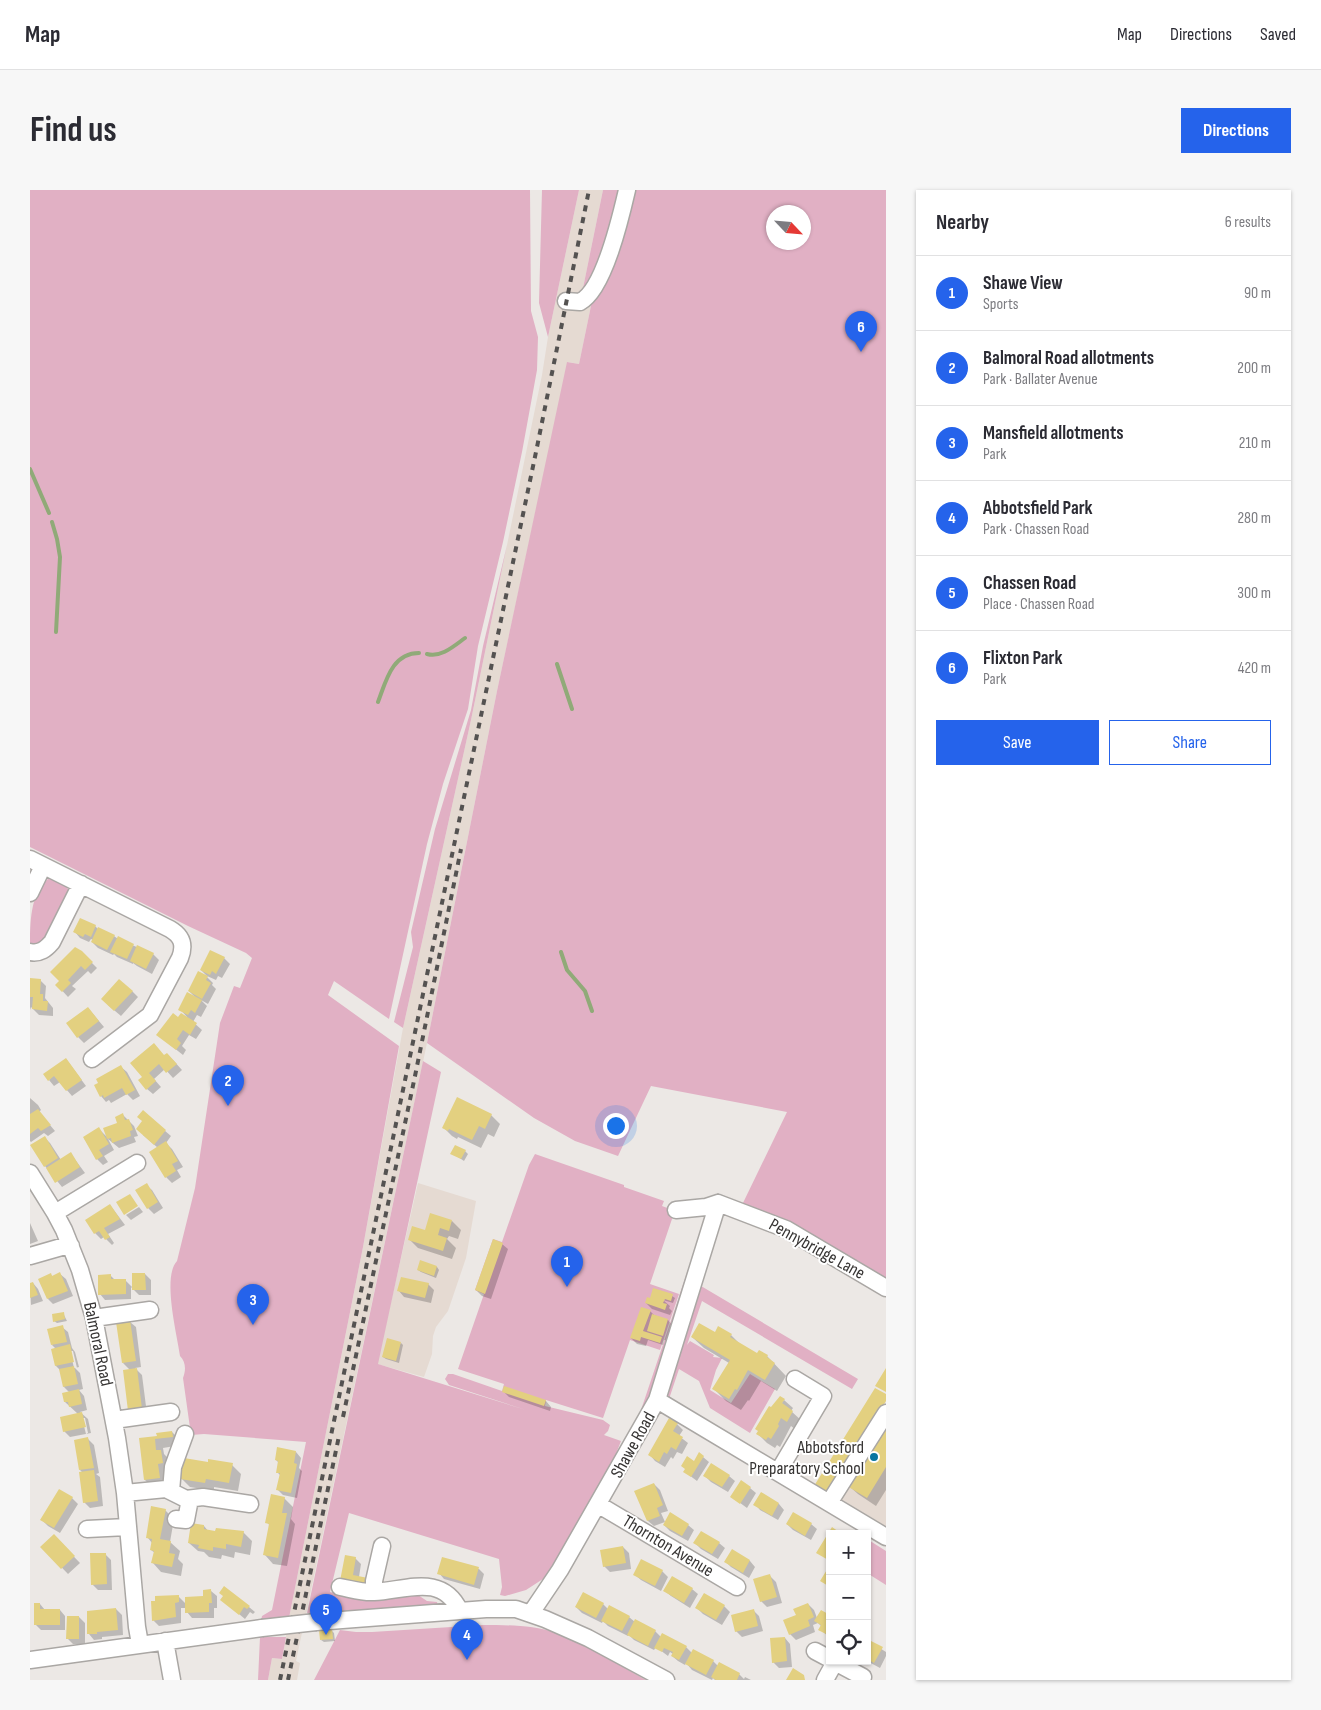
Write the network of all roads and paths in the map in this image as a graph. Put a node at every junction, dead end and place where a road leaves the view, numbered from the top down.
1 (627, 190) edge
2 (566, 301) dead end
3 (36, 862) edge
4 (81, 884) junction
5 (30, 893) edge
6 (30, 952) edge
7 (92, 1059) dead end
8 (137, 1164) dead end
9 (30, 1174) edge
10 (718, 1203) junction
11 (676, 1210) dead end
12 (55, 1213) junction
13 (71, 1246) junction
14 (30, 1256) edge
15 (886, 1288) edge
16 (150, 1310) dead end
17 (94, 1318) junction
18 (795, 1379) dead end
19 (657, 1400) junction
20 (171, 1412) dead end
21 (886, 1412) edge
22 (114, 1420) junction
23 (184, 1434) dead end
24 (778, 1472) junction
25 (171, 1491) junction
26 (125, 1493) junction
27 (190, 1499) junction
28 (250, 1502) dead end
29 (829, 1503) junction
30 (598, 1505) junction
31 (176, 1519) dead end
32 (127, 1527) junction
33 (87, 1529) dead end
34 (886, 1537) edge
35 (382, 1546) dead end
36 (340, 1586) dead end
37 (737, 1587) dead end
38 (374, 1592) junction
39 (460, 1611) junction
40 (531, 1613) junction
41 (165, 1640) junction
42 (140, 1644) junction
43 (815, 1651) dead end
44 (826, 1657) edge
45 (30, 1660) edge
46 (831, 1665) edge
47 (840, 1665) edge
48 (863, 1677) dead end
49 (172, 1680) edge
50 (666, 1680) edge
51 (825, 1680) edge

1 - 2 street
3 - 4 street
3 - 5 street
4 - 6 street
4 - 7 street
8 - 12 street
9 - 12 street, Balmoral Road
10 - 11 street
10 - 15 street, Pennybridge Lane
10 - 19 street
12 - 13 street, Balmoral Road
13 - 14 street
13 - 17 street, Balmoral Road
16 - 17 street
17 - 22 street, Balmoral Road
18 - 24 street
19 - 24 street, Shawe Road
19 - 30 street, Shawe Road
20 - 22 street
21 - 29 street
22 - 26 street, Balmoral Road
23 - 25 street
24 - 29 street, Shawe Road
25 - 26 street
25 - 27 street
26 - 32 street, Balmoral Road
27 - 28 street
27 - 31 street
29 - 34 street, Shawe Road
30 - 37 street, Thornton Avenue
30 - 40 street, Shawe Road
32 - 33 street
32 - 42 street, Balmoral Road
35 - 38 street
36 - 38 street
38 - 39 street
39 - 40 street
39 - 41 street, bridge
40 - 50 street
41 - 42 street
41 - 49 street
42 - 45 street
43 - 44 street
46 - 51 street
47 - 48 street

